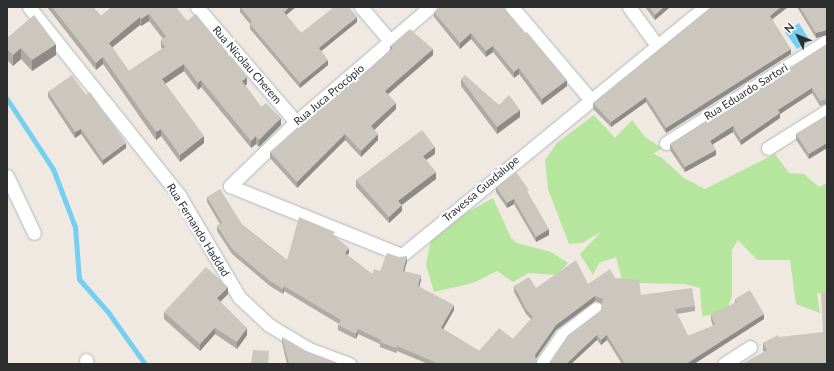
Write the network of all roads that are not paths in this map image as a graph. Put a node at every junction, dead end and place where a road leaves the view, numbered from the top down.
1 (29, 7) edge
2 (197, 7) edge
3 (361, 7) edge
4 (430, 7) edge
5 (512, 7) edge
6 (629, 7) edge
7 (705, 7) edge
8 (827, 41) edge
9 (391, 42) junction
10 (656, 44) junction
11 (590, 99) junction
12 (827, 111) edge
13 (296, 122) junction
14 (666, 143) dead end
15 (768, 148) dead end
16 (7, 176) edge
17 (230, 186) joint
18 (34, 233) dead end
19 (596, 309) dead end
20 (750, 347) dead end
21 (349, 364) edge
22 (542, 364) edge
23 (724, 364) edge

1 - 21 street, Rua Fernando Haddad
2 - 13 street, Rua Nicolau Cherem
3 - 9 street
4 - 9 street, Rua Juca Procópio
5 - 11 street
6 - 10 street
7 - 10 street, Travessa Guadalupe
8 - 14 street, Rua Eduardo Sartori
9 - 13 street, Rua Juca Procópio
10 - 11 street, Travessa Guadalupe
11 - 17 street, Travessa Guadalupe
12 - 15 street
13 - 17 street, Rua Juca Procópio
16 - 18 street
19 - 22 street
20 - 23 street

